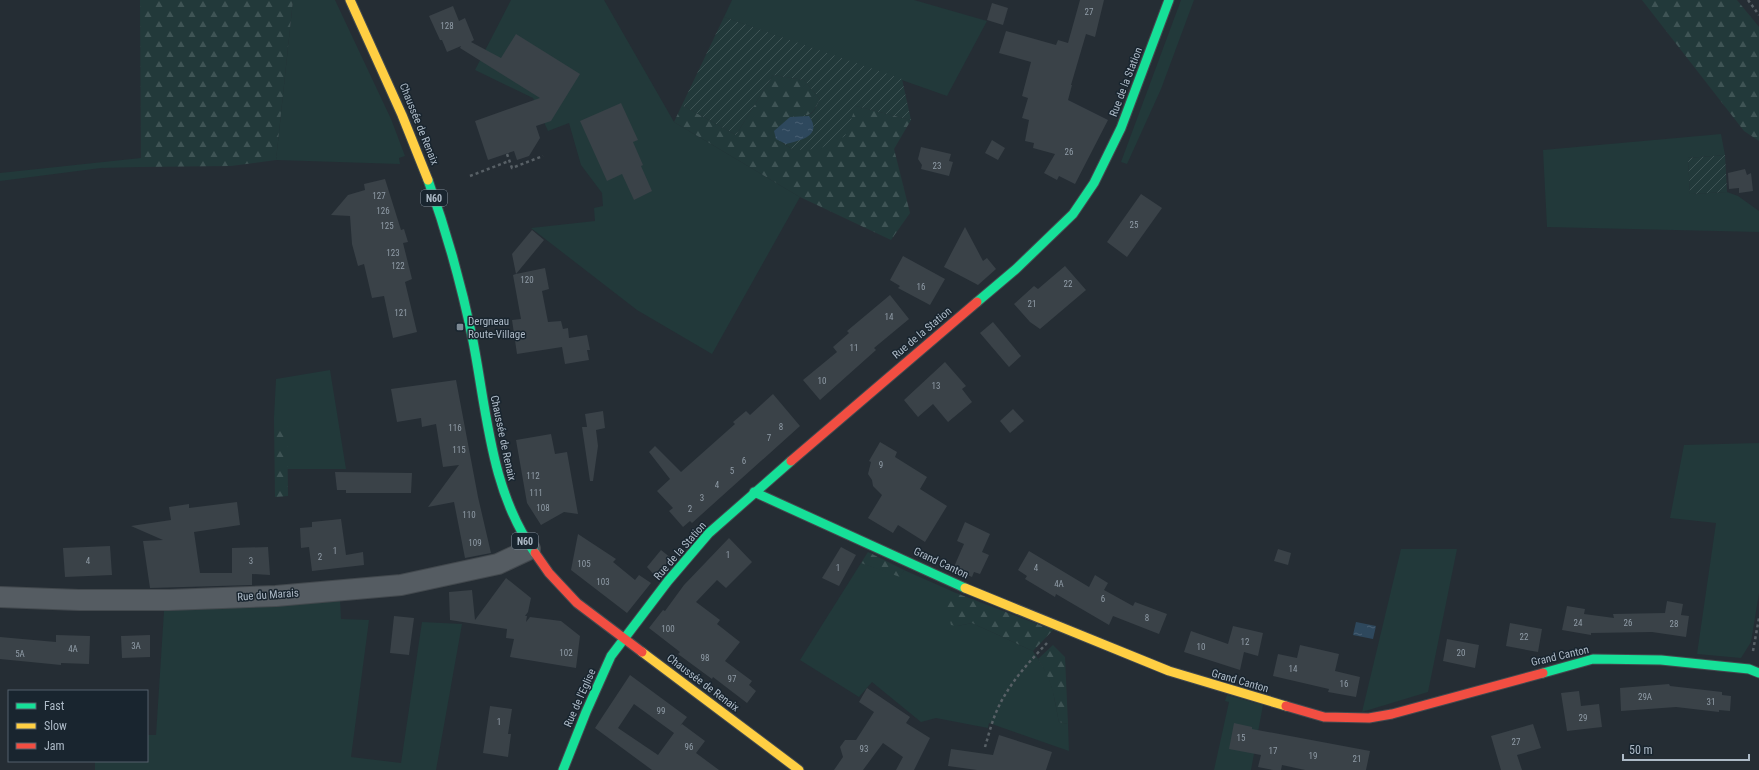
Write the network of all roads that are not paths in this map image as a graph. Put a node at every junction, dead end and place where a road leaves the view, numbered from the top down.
1 (350, 0) edge
2 (1169, 0) edge
3 (754, 492) junction
4 (530, 549) junction
5 (0, 597) edge
6 (624, 640) junction
7 (1759, 673) edge
8 (563, 770) edge
9 (799, 770) edge

1 - 4 street, Chaussée de Renaix / N60
2 - 3 street, Rue de la Station
3 - 6 street, Rue de la Station
3 - 7 street, Grand Canton
4 - 5 street, Rue du Marais
4 - 6 street, Chaussée de Renaix / N60
6 - 8 street, Rue de l'Eglise
6 - 9 street, Chaussée de Renaix / N60

